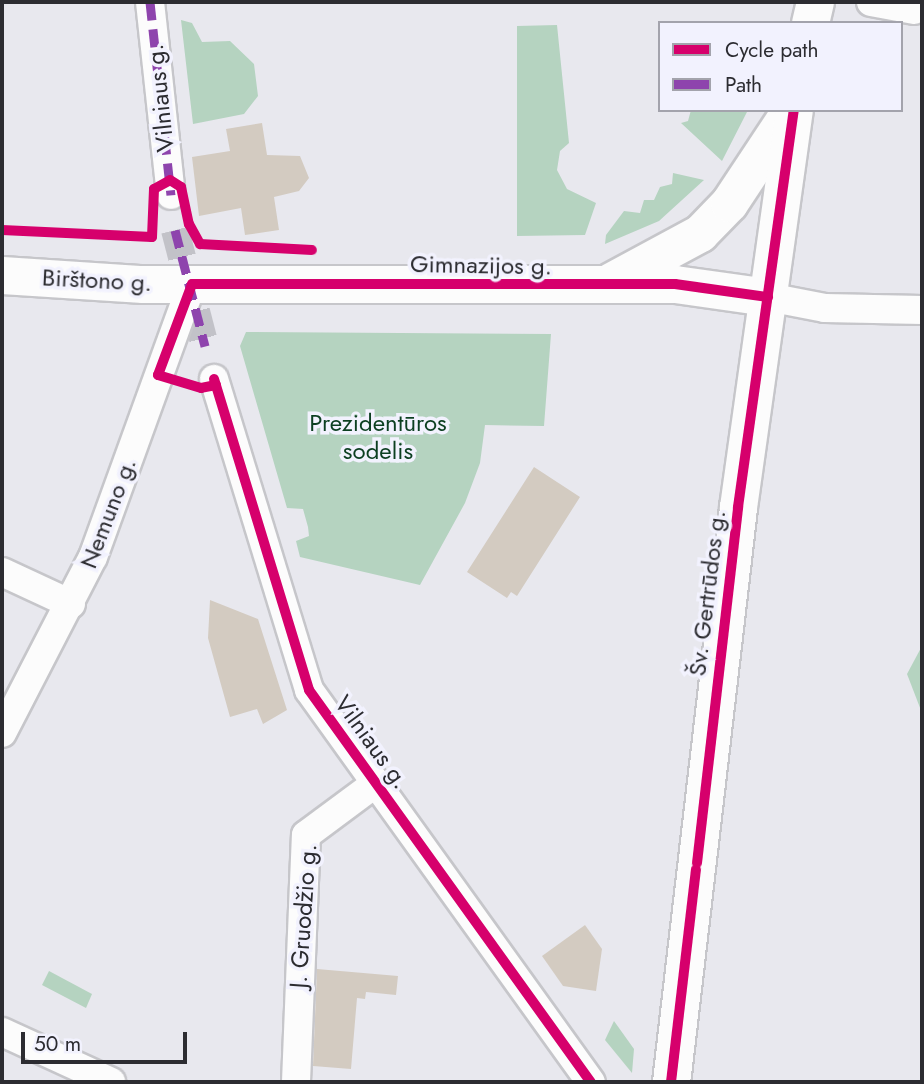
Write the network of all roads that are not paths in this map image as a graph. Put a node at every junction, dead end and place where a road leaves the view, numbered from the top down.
1 (150, 2) edge
2 (814, 2) edge
3 (871, 2) edge
4 (914, 10) dead end
5 (810, 21) edge
6 (791, 112) edge
7 (792, 112) edge
8 (171, 195) dead end
9 (2, 275) edge
10 (192, 284) junction
11 (598, 287) junction
12 (768, 297) junction
13 (922, 310) edge
14 (214, 379) dead end
15 (2, 572) edge
16 (71, 604) junction
17 (2, 733) edge
18 (376, 783) junction
19 (2, 1032) edge
20 (111, 1082) edge
21 (296, 1082) edge
22 (591, 1082) edge
23 (671, 1082) edge

1 - 8 street, Vilniaus g.
2 - 5 main road
3 - 4 street
6 - 11 main road
7 - 12 main road, Šv. Gertrūdos g.
9 - 10 main road, Birštono g.
10 - 11 main road, Gimnazijos g.
10 - 16 street, Nemuno g.
11 - 12 main road, Gimnazijos g.
12 - 13 street, Gimnazijos g.
12 - 23 main road, Šv. Gertrūdos g.
14 - 18 street, Vilniaus g.
15 - 16 street
16 - 17 street, Nemuno g.
18 - 21 street, J. Gruodžio g.
18 - 22 street, Vilniaus g.
19 - 20 street

